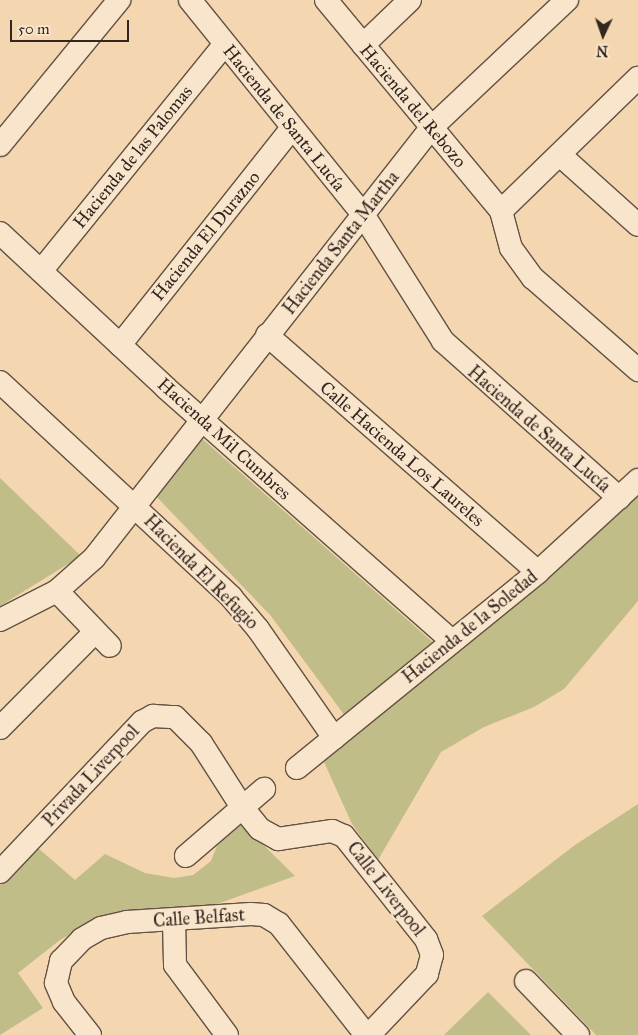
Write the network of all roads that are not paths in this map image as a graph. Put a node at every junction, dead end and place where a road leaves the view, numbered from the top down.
1 (119, 0) edge
2 (190, 0) edge
3 (326, 0) edge
4 (410, 0) edge
5 (567, 0) edge
6 (225, 44) junction
7 (362, 45) junction
8 (638, 78) edge
9 (292, 128) junction
10 (431, 128) junction
11 (0, 145) edge
12 (560, 155) junction
13 (502, 211) junction
14 (364, 216) junction
15 (638, 225) edge
16 (0, 233) edge
17 (41, 271) junction
18 (267, 335) junction
19 (120, 345) junction
20 (638, 370) edge
21 (0, 382) edge
22 (201, 420) junction
23 (638, 480) edge
24 (619, 498) junction
25 (136, 506) junction
26 (538, 572) junction
27 (57, 591) junction
28 (0, 620) edge
29 (452, 641) junction
30 (0, 728) edge
31 (334, 738) junction
32 (297, 768) dead end
33 (264, 789) dead end
34 (242, 808) junction
35 (186, 856) dead end
36 (0, 872) edge
37 (174, 920) junction
38 (526, 981) dead end
39 (90, 1035) edge
40 (227, 1035) edge
41 (368, 1035) edge
42 (578, 1035) edge

1 - 11 street
2 - 6 street, Hacienda de Santa Lucía
3 - 7 street, Hacienda del Rebozo
4 - 7 street
5 - 10 street, Hacienda Santa Martha
6 - 9 street, Hacienda de Santa Lucía
6 - 17 street, Hacienda de las Palomas
7 - 10 street, Hacienda del Rebozo
8 - 12 street
9 - 14 street, Hacienda de Santa Lucía
9 - 19 street, Hacienda El Durazno
10 - 13 street, Hacienda del Rebozo
10 - 14 street, Hacienda Santa Martha
12 - 13 street
12 - 15 street
13 - 20 street
14 - 18 street, Hacienda Santa Martha
14 - 24 street, Hacienda de Santa Lucía
16 - 17 street, Hacienda Mil Cumbres
17 - 19 street, Hacienda Mil Cumbres
18 - 22 street, Hacienda Santa Martha
18 - 26 street, Calle Hacienda Los Laureles
19 - 22 street, Hacienda Mil Cumbres
21 - 25 street, Hacienda El Refugio
22 - 25 street, Hacienda Santa Martha
22 - 29 street, Hacienda Mil Cumbres
23 - 24 street, Hacienda de la Soledad
24 - 26 street, Hacienda de la Soledad
25 - 27 street, Hacienda Santa Martha
25 - 31 street, Hacienda El Refugio
26 - 29 street, Hacienda de la Soledad
27 - 28 street, Hacienda Santa Martha
27 - 30 street
29 - 31 street, Hacienda de la Soledad
31 - 32 street, Hacienda de la Soledad
33 - 34 street
34 - 35 street
34 - 36 street, Privada Liverpool
34 - 41 street, Calle Liverpool
37 - 39 street, Calle Belfast
37 - 40 street
37 - 41 street, Calle Belfast
38 - 42 street

